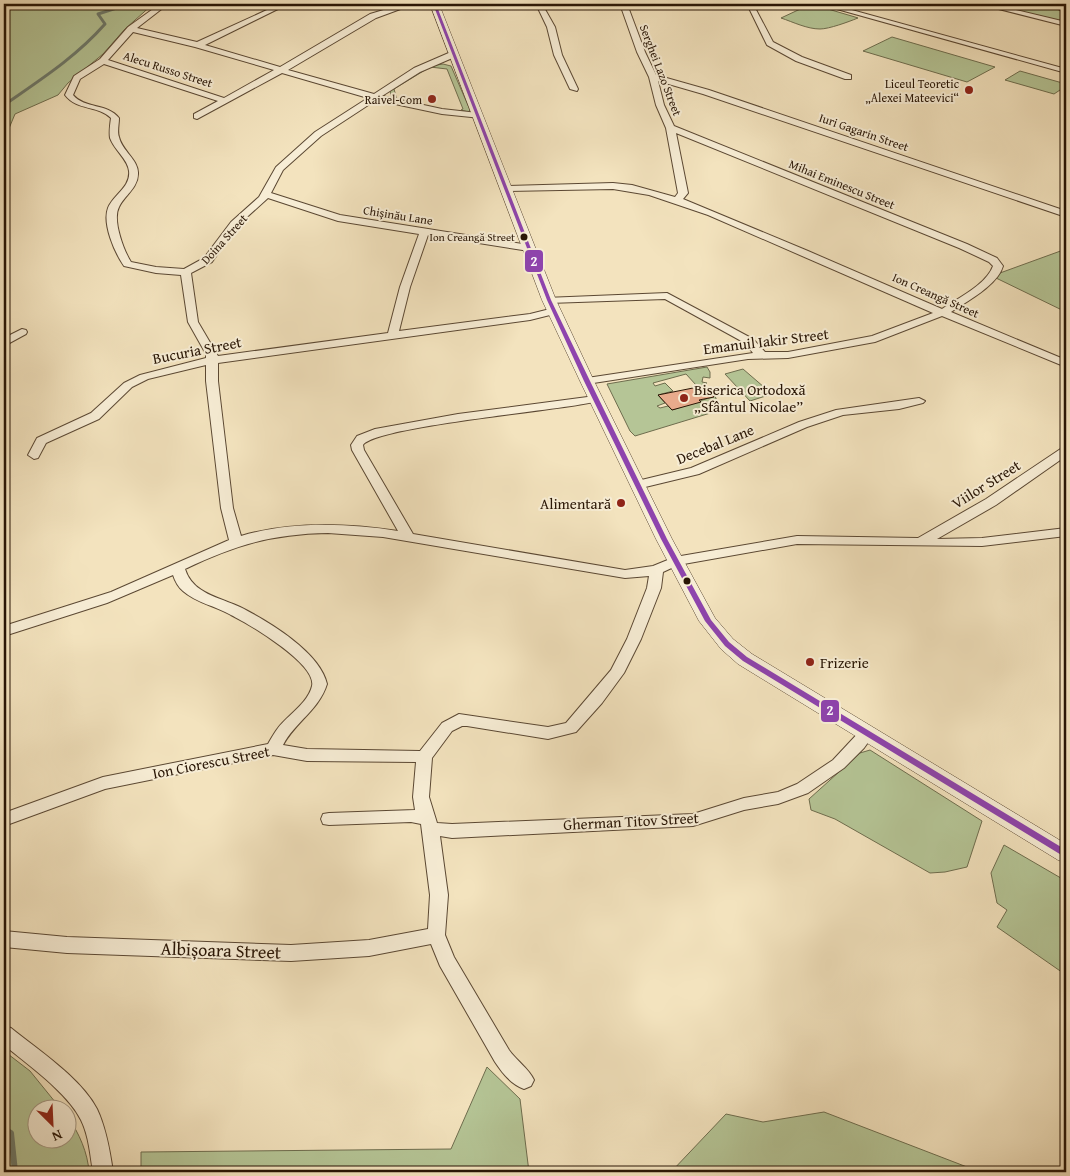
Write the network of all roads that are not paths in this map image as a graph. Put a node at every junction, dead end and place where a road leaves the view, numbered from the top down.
1 (164, 4) edge
2 (285, 4) edge
3 (410, 4) edge
4 (434, 4) edge
5 (539, 4) edge
6 (623, 4) edge
7 (750, 4) edge
8 (824, 4) edge
9 (983, 4) edge
10 (1049, 4) edge
11 (1066, 10) edge
12 (1066, 24) edge
13 (131, 29) junction
14 (198, 46) junction
15 (454, 54) junction
16 (103, 61) junction
17 (281, 71) junction
18 (1066, 71) edge
19 (652, 76) junction
20 (848, 77) dead end
21 (574, 89) dead end
22 (373, 98) junction
23 (226, 100) junction
24 (197, 116) dead end
25 (478, 116) junction
26 (670, 128) junction
27 (506, 188) junction
28 (266, 194) junction
29 (676, 201) junction
30 (1066, 214) edge
31 (424, 232) junction
32 (529, 248) junction
33 (997, 270) joint
34 (186, 272) junction
35 (552, 306) junction
36 (944, 312) junction
37 (22, 332) dead end
38 (393, 335) junction
39 (4, 343) edge
40 (761, 355) junction
41 (213, 360) junction
42 (1066, 364) edge
43 (587, 381) junction
44 (595, 399) junction
45 (919, 401) dead end
46 (1066, 451) edge
47 (34, 455) dead end
48 (637, 485) junction
49 (1066, 532) edge
50 (408, 537) junction
51 (236, 542) junction
52 (920, 543) junction
53 (675, 561) junction
54 (178, 568) junction
55 (656, 570) junction
56 (4, 631) edge
57 (866, 734) junction
58 (273, 749) junction
59 (424, 757) junction
60 (329, 819) dead end
61 (4, 820) edge
62 (429, 824) junction
63 (1066, 854) edge
64 (436, 935) junction
65 (4, 939) edge
66 (4, 1034) edge
67 (524, 1080) dead end
68 (103, 1172) edge

1 - 13 street
2 - 14 street
3 - 17 street, Alecu Russo Street
4 - 15 street
5 - 21 street
6 - 19 street, Serghei Lazo Street
7 - 20 street
8 - 18 street
9 - 12 street
10 - 11 street
13 - 14 street
13 - 16 street
14 - 17 street
15 - 22 street, Doina Street
15 - 25 street
16 - 23 street, Alecu Russo Street
16 - 34 street
17 - 22 street
17 - 23 street, Alecu Russo Street
19 - 26 street, Serghei Lazo Street
19 - 30 street, Iuri Gagarin Street
22 - 25 street
22 - 28 street, Doina Street
23 - 24 street, Alecu Russo Street
25 - 27 street
26 - 29 street, Serghei Lazo Street
26 - 33 street, Mihai Eminescu Street
27 - 29 street, Ion Creangă Street
27 - 32 street
28 - 31 street, Chişinău Lane
28 - 34 street, Doina Street
29 - 36 street, Ion Creangă Street
31 - 32 street, Chişinău Lane
31 - 38 street
32 - 35 street
33 - 36 street
34 - 41 street, Doina Street
35 - 38 street, Bucuria Street
35 - 40 street, Bucuria Street
35 - 43 street
36 - 40 street, Emanuil Iakir Street
36 - 42 street, Ion Creangă Street
37 - 39 street
38 - 41 street, Bucuria Street
40 - 43 street, Emanuil Iakir Street
41 - 47 street, Bucuria Street
41 - 51 street, Doina Street
43 - 44 street
44 - 48 street
44 - 50 street
45 - 48 street, Decebal Lane
46 - 52 street, Viilor Street
48 - 53 street
49 - 52 street
50 - 51 street
50 - 55 street
51 - 54 street
52 - 53 street
53 - 55 street
53 - 57 street
54 - 56 street
54 - 58 street
55 - 59 street
57 - 62 street, Gherman Titov Street
57 - 63 street
58 - 59 street, Ion Ciorescu Street
58 - 61 street, Ion Ciorescu Street
59 - 62 street
60 - 62 street, Gherman Titov Street
62 - 64 street
64 - 65 street, Albișoara Street
64 - 67 street
66 - 68 street

